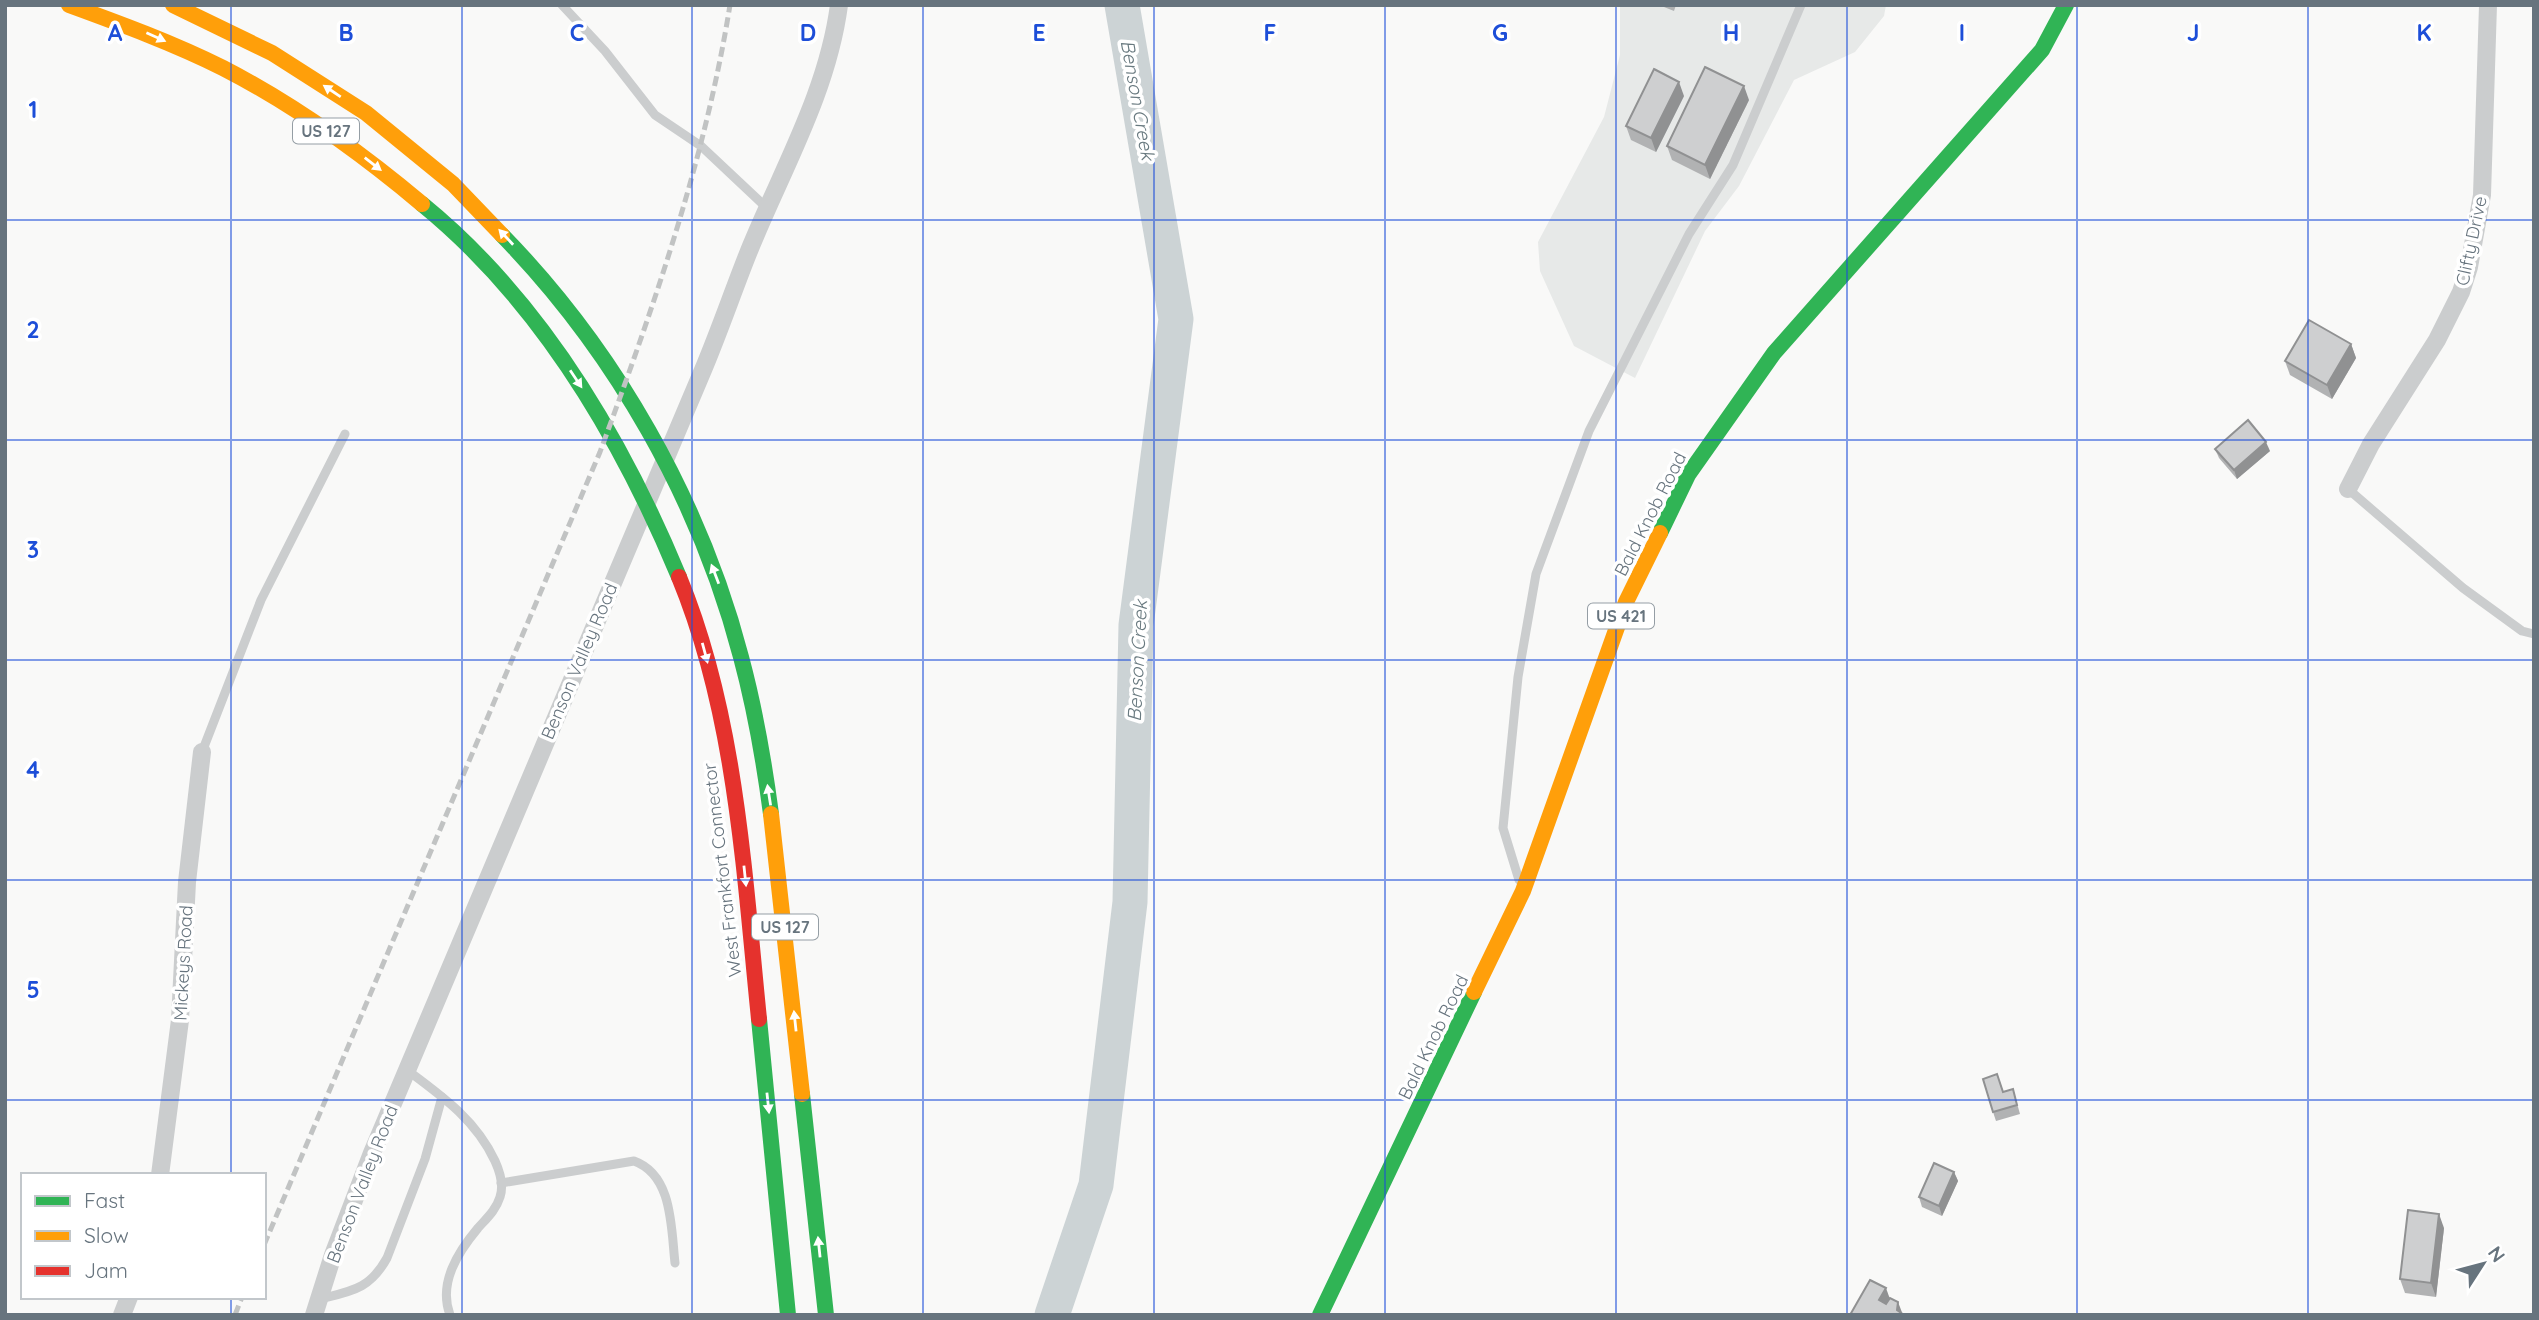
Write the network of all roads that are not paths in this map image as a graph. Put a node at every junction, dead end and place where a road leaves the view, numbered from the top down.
1 (69, 5) edge
2 (173, 5) edge
3 (562, 5) edge
4 (839, 5) edge
5 (1801, 5) edge
6 (2066, 5) edge
7 (2487, 5) edge
8 (768, 209) junction
9 (345, 434) dead end
10 (2348, 489) joint
11 (2534, 634) edge
12 (202, 752) joint
13 (1523, 891) junction
14 (407, 1070) junction
15 (442, 1097) junction
16 (160, 1173) edge
17 (501, 1183) junction
18 (675, 1263) dead end
19 (316, 1307) edge
20 (450, 1315) edge
21 (788, 1315) edge
22 (826, 1315) edge
23 (1320, 1315) edge

1 -> 21 main road, West Frankfort Connector / US 127
22 -> 2 main road, US 127
3 - 8 lane
4 - 8 street, Benson Valley Road
5 - 13 lane
6 - 13 main road, Bald Knob Road / US 421
7 - 10 street, Clifty Drive
8 - 14 street, Benson Valley Road
9 - 12 lane
10 - 11 lane
12 - 16 street, Mickeys Road
13 - 23 main road, Bald Knob Road / US 421
14 - 15 lane
14 - 19 street, Benson Valley Road
15 - 17 lane
15 - 19 lane
17 - 18 lane
17 - 20 lane

